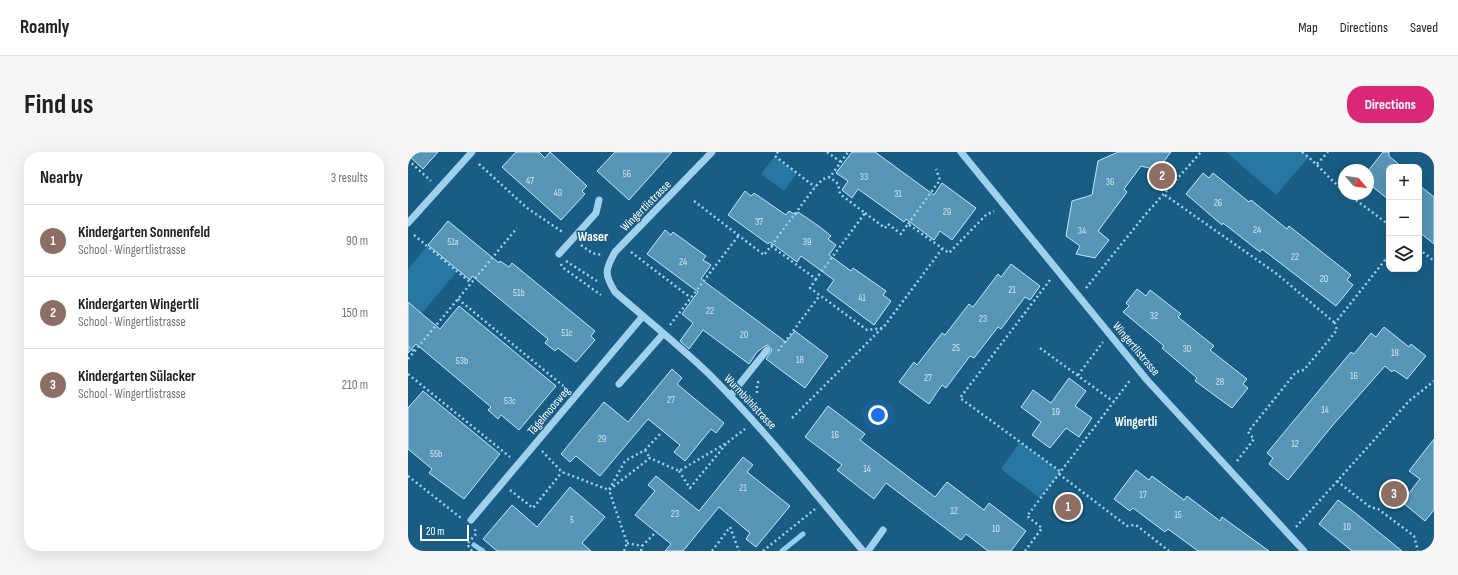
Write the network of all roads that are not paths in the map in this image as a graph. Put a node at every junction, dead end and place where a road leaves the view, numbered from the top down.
1 (472, 152) edge
2 (712, 152) edge
3 (961, 152) edge
4 (599, 200) dead end
5 (408, 223) edge
6 (559, 254) road end
7 (608, 280) joint
8 (643, 316) junction
9 (663, 334) junction
10 (767, 350) dead end
11 (620, 384) dead end
12 (730, 396) junction
13 (472, 520) road end
14 (883, 530) dead end
15 (863, 551) edge
16 (868, 551) edge
17 (1304, 551) edge

1 - 5 street
2 - 7 street, Wingertlistrasse
3 - 17 street, Wingertlistrasse
4 - 6 street
7 - 8 street, Wurmbühlstrasse
8 - 9 street, Wurmbühlstrasse
8 - 13 street, Tägelmoosweg
9 - 11 street
9 - 12 street, Wurmbühlstrasse
10 - 12 street
12 - 15 street, Wurmbühlstrasse
14 - 16 street

